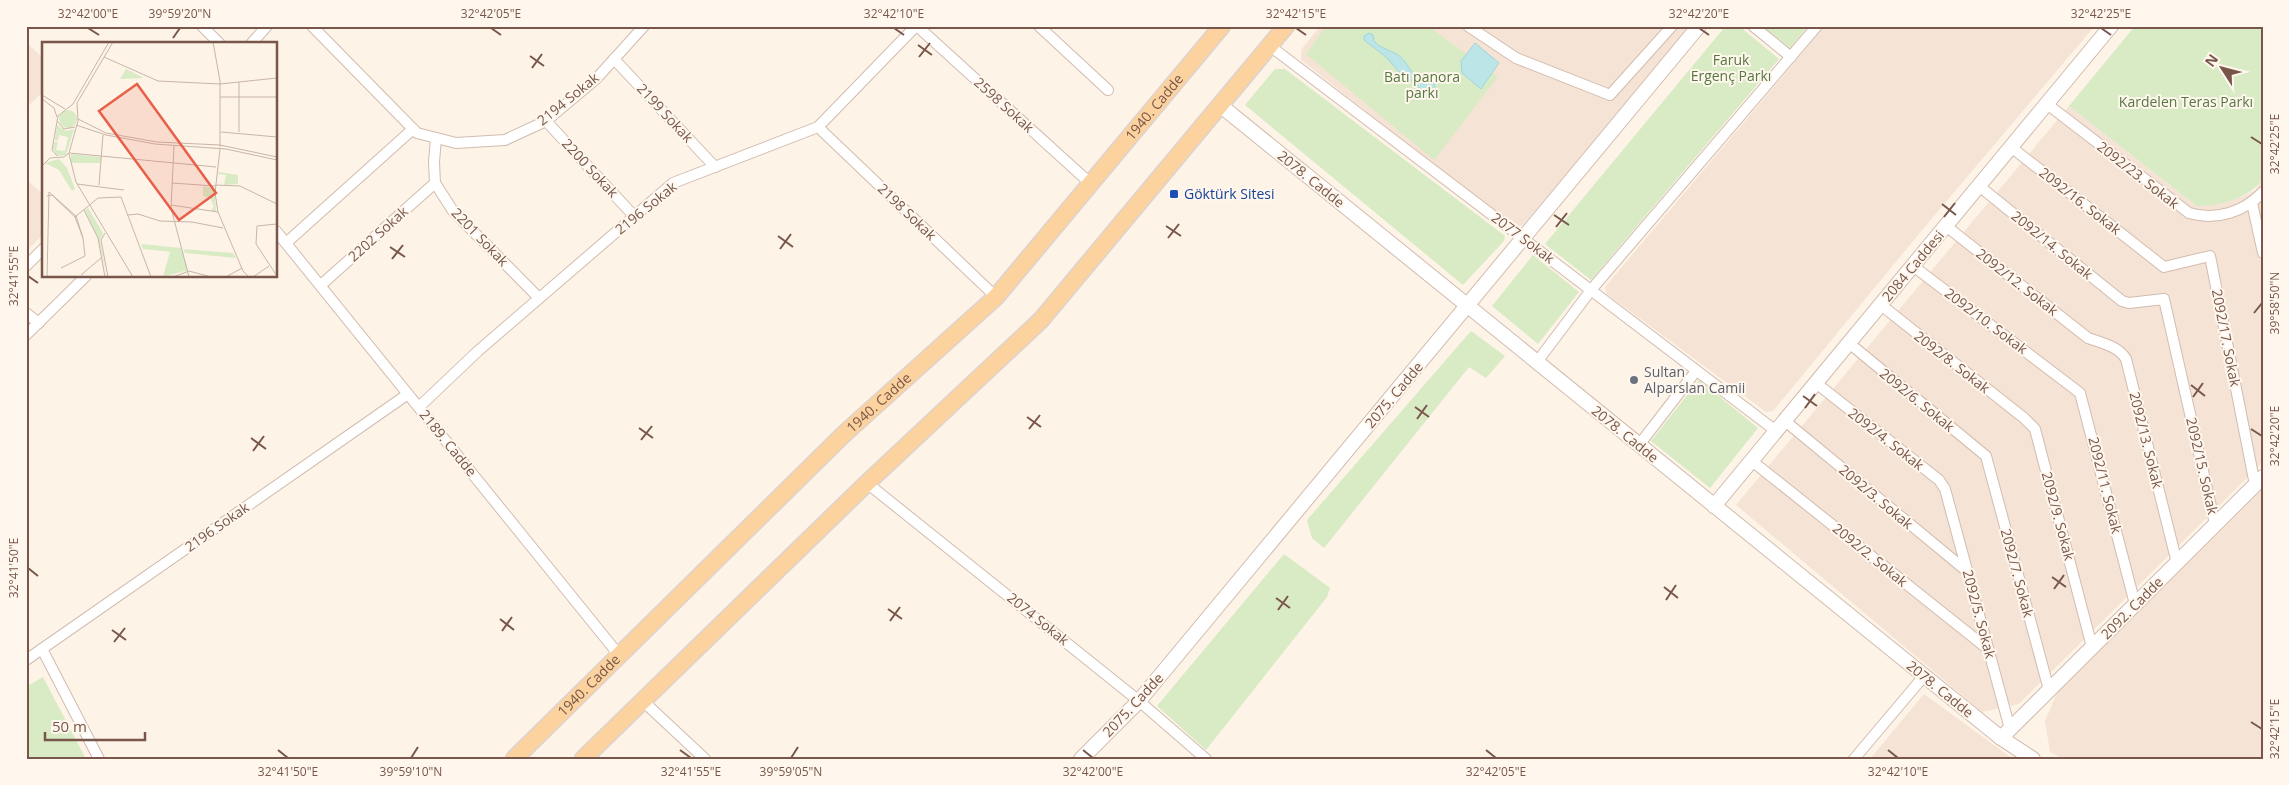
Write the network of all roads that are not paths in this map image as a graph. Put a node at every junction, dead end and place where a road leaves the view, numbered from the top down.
1 (202, 26) edge
2 (267, 26) edge
3 (312, 26) edge
4 (644, 26) edge
5 (916, 26) edge
6 (1039, 26) edge
7 (1222, 26) edge
8 (1286, 26) edge
9 (1468, 26) edge
10 (1672, 26) edge
11 (1699, 26) edge
12 (1752, 26) edge
13 (1817, 26) edge
14 (2111, 26) edge
15 (218, 42) edge
16 (254, 42) edge
17 (1270, 46) junction
18 (1791, 57) junction
19 (614, 59) junction
20 (1108, 90) dead end
21 (2047, 104) junction
22 (1220, 105) junction
23 (546, 121) junction
24 (818, 127) junction
25 (412, 129) junction
26 (436, 138) junction
27 (2011, 147) junction
28 (715, 167) junction
29 (435, 183) junction
30 (1091, 184) junction
31 (1979, 186) junction
32 (2263, 192) edge
33 (2252, 203) junction
34 (634, 216) junction
35 (1946, 226) junction
36 (278, 233) edge
37 (1524, 239) junction
38 (286, 243) junction
39 (42, 250) edge
40 (2263, 253) edge
41 (2149, 256) joint
42 (26, 266) edge
43 (1913, 266) junction
44 (84, 278) edge
45 (320, 285) junction
46 (1591, 290) junction
47 (996, 297) junction
48 (539, 298) junction
49 (2126, 303) joint
50 (1880, 305) junction
51 (1468, 306) junction
52 (26, 313) edge
53 (39, 323) junction
54 (26, 335) edge
55 (2088, 338) joint
56 (1849, 343) junction
57 (1537, 362) junction
58 (1696, 370) junction
59 (2058, 376) joint
60 (1816, 383) junction
61 (408, 394) junction
62 (419, 407) junction
63 (2024, 418) joint
64 (1780, 426) junction
65 (1639, 445) junction
66 (1986, 456) joint
67 (1752, 461) junction
68 (2259, 481) edge
69 (867, 483) junction
70 (1949, 499) joint
71 (1714, 506) junction
72 (2216, 524) junction
73 (2177, 563) junction
74 (1968, 572) junction
75 (2135, 604) junction
76 (2092, 647) junction
77 (42, 649) junction
78 (1988, 649) junction
79 (619, 655) junction
80 (26, 660) edge
81 (1924, 676) junction
82 (2049, 690) junction
83 (643, 700) junction
84 (1139, 701) junction
85 (2005, 734) junction
86 (99, 759) edge
87 (514, 759) edge
88 (583, 759) edge
89 (705, 759) edge
90 (1082, 759) edge
91 (1206, 759) edge
92 (1854, 759) edge
93 (2033, 759) edge

1 - 15 street
2 - 16 street
3 - 25 street, 2194 Sokak
4 - 19 street, 2194 Sokak
5 - 24 street, 2196 Sokak
5 - 30 street, 2598 Sokak
6 - 20 street
7 - 30 main road, 1940. Cadde
8 - 17 main road
9 - 10 street
11 - 37 street, 2075. Cadde
12 - 18 street
13 - 18 street
14 - 21 street, 2084 Caddesi
17 - 22 main road
17 - 37 street, 2077 Sokak
18 - 46 street
19 - 23 street, 2194 Sokak
19 - 28 street, 2199 Sokak
21 - 27 street, 2084 Caddesi
21 - 33 street, 2092/23. Sokak
22 - 51 street, 2078. Cadde
22 - 69 main road
23 - 26 street, 2194 Sokak
23 - 34 street, 2200 Sokak
24 - 28 street, 2196 Sokak
24 - 47 street, 2198 Sokak
25 - 26 street, 2194 Sokak
25 - 38 street
26 - 29 street
27 - 31 street, 2084 Caddesi
27 - 41 street, 2092/16. Sokak
28 - 34 street, 2196 Sokak
29 - 45 street, 2202 Sokak
29 - 48 street, 2201 Sokak
30 - 47 main road, 1940. Cadde
31 - 35 street, 2084 Caddesi
31 - 49 street, 2092/14. Sokak
32 - 33 street, 2092/23. Sokak
33 - 40 street
34 - 48 street, 2196 Sokak
35 - 43 street, 2084 Caddesi
35 - 55 street, 2092/12. Sokak
36 - 38 street, 2189. Cadde
37 - 46 street, 2077 Sokak
37 - 51 street, 2075. Cadde
38 - 45 street, 2189. Cadde
39 - 42 street
41 - 68 street, 2092/17. Sokak
43 - 50 street, 2084 Caddesi
43 - 59 street, 2092/10. Sokak
44 - 53 street
45 - 61 street, 2189. Cadde
46 - 57 street
46 - 58 street, 2077 Sokak
47 - 79 main road, 1940. Cadde
48 - 62 street, 2196 Sokak
49 - 72 street, 2092/15. Sokak
50 - 56 street, 2084 Caddesi
50 - 63 street, 2092/8. Sokak
51 - 57 street, 2078. Cadde
51 - 84 street, 2075. Cadde
52 - 53 street
53 - 54 street
55 - 73 street, 2092/13. Sokak
56 - 60 street, 2084 Caddesi
56 - 66 street, 2092/6. Sokak
57 - 65 street, 2078. Cadde
58 - 64 street, 2077 Sokak
58 - 65 street
59 - 75 street, 2092/11. Sokak
60 - 64 street, 2084 Caddesi
60 - 70 street, 2092/4. Sokak
61 - 62 street, 2189. Cadde
61 - 77 street, 2196 Sokak
62 - 79 street, 2189. Cadde
63 - 76 street, 2092/9. Sokak
64 - 67 street, 2084 Caddesi
64 - 74 street, 2092/3. Sokak
65 - 71 street, 2078. Cadde
66 - 82 street, 2092/7. Sokak
67 - 71 street, 2084 Caddesi
67 - 78 street, 2092/2. Sokak
68 - 72 street, 2092. Cadde
69 - 83 main road
69 - 84 street, 2074 Sokak
70 - 74 street, 2092/5. Sokak
71 - 81 street, 2078. Cadde
72 - 73 street, 2092. Cadde
73 - 75 street, 2092. Cadde
74 - 78 street, 2092/5. Sokak
75 - 76 street, 2092. Cadde
76 - 82 street, 2092. Cadde
77 - 80 street, 2196 Sokak
77 - 86 street
78 - 85 street, 2092/5. Sokak
79 - 87 main road, 1940. Cadde
81 - 85 street, 2078. Cadde
81 - 92 street
82 - 85 street, 2092. Cadde
83 - 88 main road
83 - 89 street
84 - 90 street, 2075. Cadde
84 - 91 street, 2074 Sokak
85 - 93 street, 2078. Cadde

